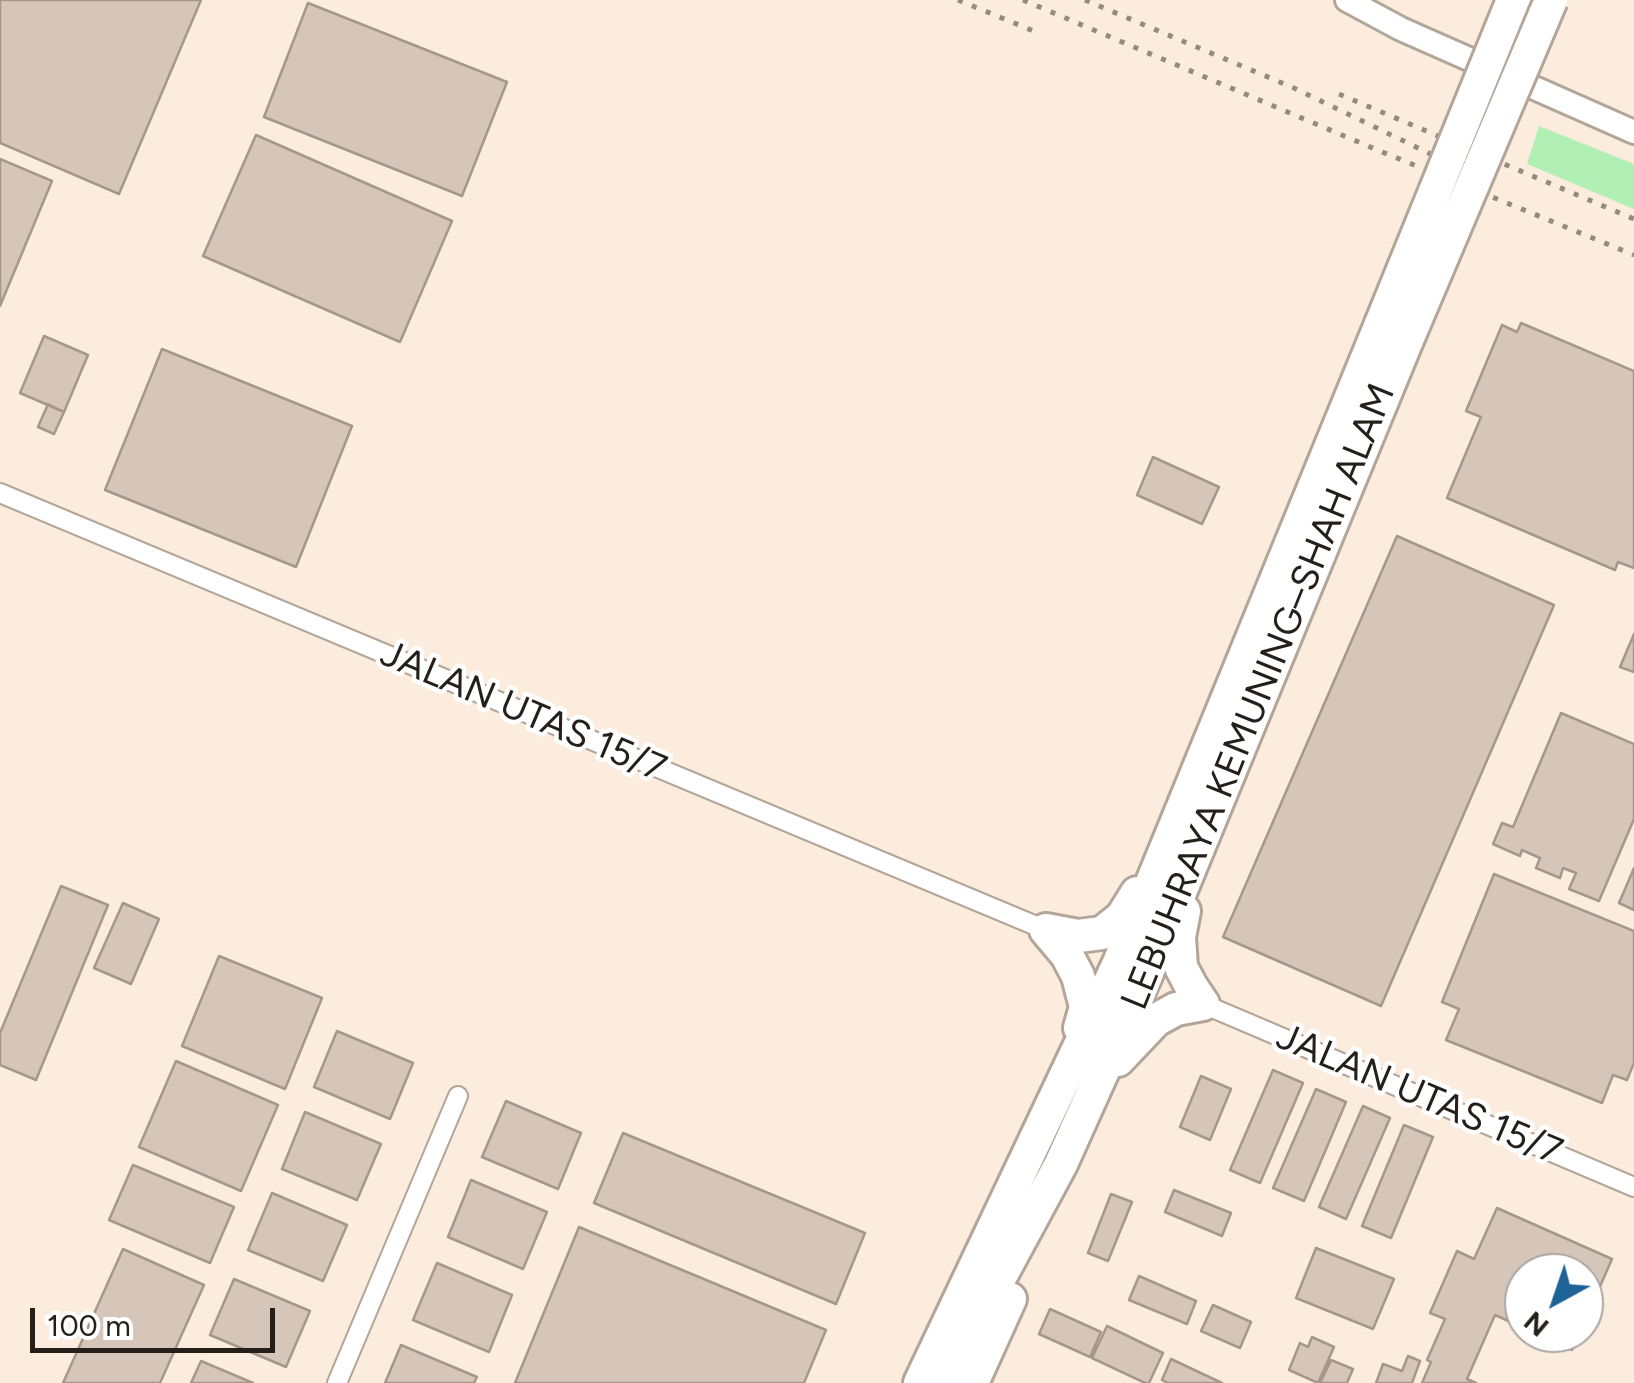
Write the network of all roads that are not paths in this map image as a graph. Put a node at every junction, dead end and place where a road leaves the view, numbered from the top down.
1 (1347, 0) edge
2 (1513, 0) edge
3 (1551, 0) edge
4 (1634, 132) edge
5 (1394, 332) junction
6 (0, 493) edge
7 (1180, 856) junction
8 (1046, 930) junction
9 (1203, 1004) junction
10 (1072, 1060) junction
11 (1095, 1088) junction
12 (458, 1096) dead end
13 (1060, 1164) junction
14 (1023, 1165) junction
15 (1634, 1187) edge
16 (337, 1383) edge
17 (898, 1383) edge
18 (920, 1383) edge
19 (943, 1383) edge
20 (972, 1383) edge

1 - 4 street
2 - 5 highway, LEBUHRAYA KEMUNING–SHAH ALAM, bridge
3 - 5 highway, LEBUHRAYA KEMUNING–SHAH ALAM, bridge
5 - 7 highway, LEBUHRAYA KEMUNING–SHAH ALAM
6 - 8 street, JALAN UTAS 15/7
7 - 8 highway
7 - 9 highway
7 - 10 highway, LEBUHRAYA KEMUNING–SHAH ALAM
7 - 11 highway, LEBUHRAYA KEMUNING–SHAH ALAM
8 - 10 highway
9 - 11 highway
9 - 15 street, JALAN UTAS 15/7
10 - 14 highway, LEBUHRAYA KEMUNING–SHAH ALAM
11 - 13 highway, LEBUHRAYA KEMUNING–SHAH ALAM
12 - 16 street
13 - 19 highway, LEBUHRAYA KEMUNING–SHAH ALAM
13 - 20 highway
14 - 17 highway
14 - 18 highway, LEBUHRAYA KEMUNING–SHAH ALAM

